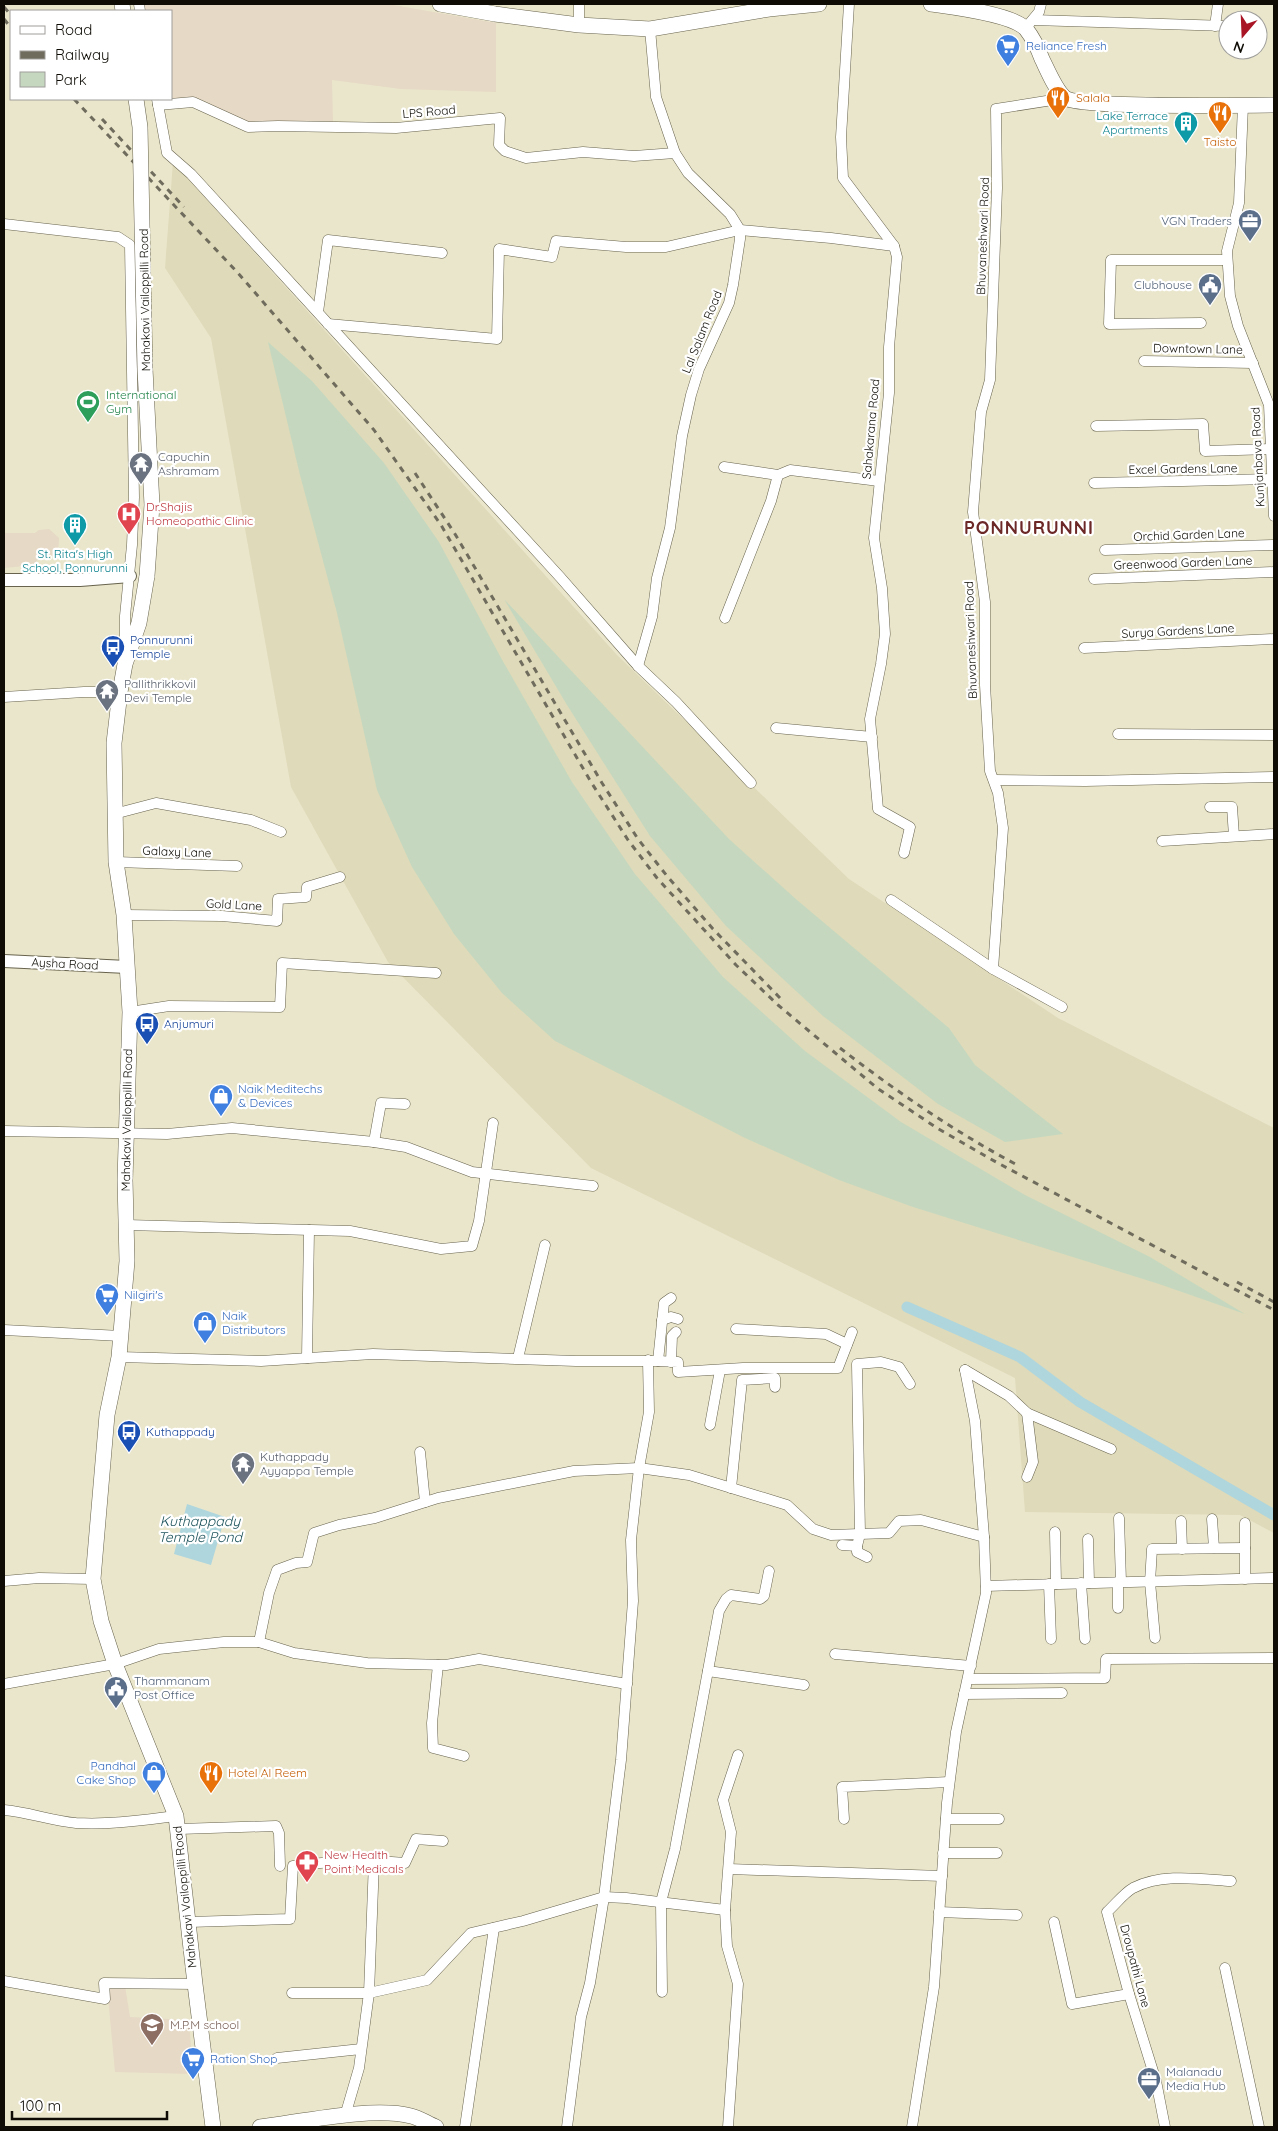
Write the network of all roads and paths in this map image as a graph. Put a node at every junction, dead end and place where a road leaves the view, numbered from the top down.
1 (444, 4) edge
2 (578, 4) edge
3 (800, 4) edge
4 (819, 4) edge
5 (849, 4) edge
6 (931, 4) edge
7 (1041, 4) edge
8 (1218, 4) edge
9 (1029, 24) junction
10 (580, 25) junction
11 (1216, 26) joint
12 (650, 29) junction
13 (1065, 98) junction
14 (136, 100) edge
15 (157, 102) edge
16 (1243, 105) junction
17 (1274, 105) edge
18 (676, 153) junction
19 (4, 224) edge
20 (740, 230) junction
21 (894, 246) junction
22 (442, 253) dead end
23 (1227, 260) junction
24 (318, 312) junction
25 (1201, 323) dead end
26 (328, 324) junction
27 (1144, 361) dead end
28 (1252, 363) junction
29 (1096, 426) dead end
30 (1271, 449) junction
31 (724, 467) dead end
32 (778, 475) junction
33 (1274, 480) edge
34 (879, 481) junction
35 (1094, 483) dead end
36 (1274, 516) edge
37 (1274, 545) edge
38 (1105, 550) dead end
39 (1274, 572) edge
40 (130, 576) junction
41 (4, 580) edge
42 (1094, 580) dead end
43 (725, 618) dead end
44 (1274, 639) edge
45 (1084, 648) dead end
46 (125, 664) junction
47 (638, 666) junction
48 (120, 692) junction
49 (4, 697) edge
50 (776, 728) dead end
51 (1118, 734) dead end
52 (1274, 735) edge
53 (872, 737) junction
54 (1274, 777) edge
55 (994, 780) junction
56 (751, 784) dead end
57 (1210, 807) dead end
58 (114, 814) junction
59 (281, 832) dead end
60 (1274, 834) edge
61 (1234, 836) junction
62 (1162, 841) dead end
63 (904, 853) dead end
64 (116, 862) junction
65 (237, 866) dead end
66 (340, 877) dead end
67 (891, 900) dead end
68 (124, 915) junction
69 (4, 961) edge
70 (127, 967) junction
71 (993, 969) junction
72 (436, 973) dead end
73 (1062, 1007) dead end
74 (130, 1012) junction
75 (405, 1104) dead end
76 (493, 1123) dead end
77 (4, 1130) edge
78 (126, 1134) junction
79 (374, 1142) junction
80 (486, 1174) junction
81 (593, 1186) dead end
82 (126, 1225) junction
83 (309, 1230) junction
84 (546, 1245) dead end
85 (671, 1298) dead end
86 (678, 1319) dead end
87 (662, 1320) junction
88 (736, 1329) dead end
89 (4, 1330) edge
90 (676, 1332) dead end
91 (852, 1332) dead end
92 (121, 1336) junction
93 (847, 1344) junction
94 (119, 1357) junction
95 (842, 1357) junction
96 (307, 1358) junction
97 (518, 1358) junction
98 (653, 1360) junction
99 (671, 1362) junction
100 (857, 1364) junction
101 (743, 1368) junction
102 (720, 1370) junction
103 (742, 1380) junction
104 (910, 1384) dead end
105 (775, 1387) dead end
106 (1027, 1413) junction
107 (710, 1425) dead end
108 (1111, 1449) dead end
109 (420, 1452) dead end
110 (639, 1468) junction
111 (1027, 1477) dead end
112 (731, 1488) junction
113 (425, 1502) junction
114 (1119, 1518) dead end
115 (1212, 1519) dead end
116 (1181, 1521) dead end
117 (1245, 1523) dead end
118 (1055, 1532) dead end
119 (860, 1534) junction
120 (984, 1537) junction
121 (1088, 1539) dead end
122 (842, 1545) dead end
123 (857, 1546) junction
124 (1214, 1548) junction
125 (1245, 1548) junction
126 (1182, 1549) junction
127 (867, 1557) dead end
128 (768, 1571) dead end
129 (93, 1579) junction
130 (1245, 1579) junction
131 (1274, 1579) edge
132 (4, 1581) edge
133 (1119, 1582) junction
134 (1150, 1582) junction
135 (1085, 1583) junction
136 (1053, 1584) junction
137 (986, 1586) junction
138 (1118, 1608) dead end
139 (1155, 1638) dead end
140 (1051, 1639) dead end
141 (1085, 1639) dead end
142 (259, 1642) junction
143 (835, 1654) dead end
144 (1274, 1658) edge
145 (115, 1664) junction
146 (438, 1665) junction
147 (971, 1666) junction
148 (708, 1671) junction
149 (968, 1679) junction
150 (4, 1684) edge
151 (627, 1684) junction
152 (804, 1685) dead end
153 (1062, 1693) dead end
154 (964, 1694) junction
155 (738, 1754) dead end
156 (464, 1756) dead end
157 (949, 1782) junction
158 (4, 1810) edge
159 (844, 1819) dead end
160 (946, 1819) junction
161 (999, 1819) dead end
162 (178, 1823) junction
163 (443, 1842) dead end
164 (943, 1853) junction
165 (998, 1853) dead end
166 (374, 1861) junction
167 (280, 1866) dead end
168 (728, 1869) junction
169 (942, 1876) junction
170 (1230, 1880) dead end
171 (604, 1898) junction
172 (661, 1902) junction
173 (725, 1910) junction
174 (939, 1912) junction
175 (1016, 1914) dead end
176 (189, 1922) junction
177 (1054, 1922) dead end
178 (494, 1928) junction
179 (1225, 1968) dead end
180 (4, 1981) edge
181 (195, 1984) junction
182 (662, 1992) dead end
183 (292, 1993) dead end
184 (369, 1993) junction
185 (1129, 1994) junction
186 (362, 2049) junction
187 (277, 2058) dead end
188 (345, 2116) junction
189 (284, 2126) edge
190 (213, 2127) edge
191 (260, 2127) edge
192 (436, 2127) edge
193 (465, 2127) edge
194 (567, 2127) edge
195 (728, 2127) edge
196 (912, 2127) edge
197 (1165, 2127) edge
198 (1259, 2127) edge

1 - 10 main road
2 - 10 street
3 - 4 main road
3 - 12 main road
5 - 21 street
6 - 9 main road
7 - 9 street
8 - 11 street
9 - 11 street
9 - 13 main road
10 - 12 main road
12 - 18 street
13 - 16 main road
13 - 55 street, Bhuvaneshwari Road
14 - 46 main road, Mahakavi Vailoppilli Road, bridge
15 - 18 street, LPS Road
15 - 24 street
16 - 17 main road
16 - 23 street, Kunjanbava Road
18 - 20 street
19 - 40 street
20 - 21 street
20 - 26 street
20 - 47 street, Lal Salam Road
21 - 34 street, Sahakarana Road
22 - 24 street
23 - 25 street
23 - 28 street, Kunjanbava Road
24 - 26 street
26 - 47 street
27 - 28 street, Downtown Lane
28 - 30 street, Kunjanbava Road
29 - 30 street
30 - 33 street, Kunjanbava Road
31 - 32 street
32 - 34 street
32 - 43 street
33 - 35 street, Excel Gardens Lane
33 - 36 street, Kunjanbava Road
34 - 53 street, Sahakarana Road
37 - 38 street, Orchid Garden Lane
39 - 42 street, Greenwood Garden Lane
40 - 41 street
40 - 46 street
44 - 45 street, Surya Gardens Lane
46 - 48 main road, Mahakavi Vailoppilli Road
47 - 56 street
48 - 49 street
48 - 58 main road, Mahakavi Vailoppilli Road
50 - 53 street
51 - 52 street
53 - 63 street, Sahakarana Road
54 - 55 street
55 - 71 street, Bhuvaneshwari Road
57 - 61 street
58 - 59 street
58 - 64 main road, Mahakavi Vailoppilli Road
60 - 61 street
61 - 62 street
64 - 65 street, Galaxy Lane
64 - 68 main road, Mahakavi Vailoppilli Road
66 - 68 street, Gold Lane
67 - 71 street
68 - 70 main road, Mahakavi Vailoppilli Road
69 - 70 street, Aysha Road
70 - 74 main road, Mahakavi Vailoppilli Road
71 - 73 street
72 - 74 street
74 - 78 main road, Mahakavi Vailoppilli Road
75 - 79 street
76 - 80 street
77 - 78 street
78 - 79 street
78 - 82 main road, Mahakavi Vailoppilli Road
79 - 80 street
80 - 81 street
80 - 83 street
82 - 83 street
82 - 92 main road, Mahakavi Vailoppilli Road
83 - 96 street
84 - 97 street
85 - 87 street
86 - 87 street
87 - 98 street
88 - 93 street
89 - 92 street
90 - 99 street
91 - 93 street
92 - 94 main road, Mahakavi Vailoppilli Road
93 - 95 street
94 - 96 street
94 - 129 main road, Mahakavi Vailoppilli Road
95 - 100 street
95 - 101 street
96 - 97 street
97 - 98 street
98 - 99 street
98 - 110 street
99 - 102 street
100 - 104 street
100 - 119 street
101 - 102 street
101 - 103 street
102 - 107 street
103 - 105 street
103 - 112 street
106 - 108 street
106 - 111 street
106 - 120 street
109 - 113 street
110 - 112 street
110 - 113 street
110 - 151 street
112 - 119 street
113 - 142 street
114 - 133 street
115 - 124 street
116 - 126 street
117 - 125 street
118 - 136 street
119 - 120 street
119 - 123 street
120 - 137 street
121 - 135 street
122 - 123 street
123 - 127 street
124 - 125 street
124 - 126 street
125 - 130 street
126 - 134 street
128 - 148 street
129 - 132 street
129 - 145 main road, Mahakavi Vailoppilli Road
130 - 131 street
130 - 134 street
133 - 134 street
133 - 135 street
133 - 138 street
134 - 139 street
135 - 136 street
135 - 141 street
136 - 137 street
136 - 140 street
137 - 147 street
142 - 145 street
142 - 146 street
143 - 147 street
144 - 149 street
145 - 150 street
145 - 162 main road, Mahakavi Vailoppilli Road
146 - 151 street
146 - 156 street
147 - 149 street
148 - 152 street
148 - 172 street
149 - 154 street
151 - 171 street
153 - 154 street
154 - 157 street
155 - 168 street
157 - 159 street
157 - 160 street
158 - 162 street
160 - 161 street
160 - 164 street
162 - 167 street
162 - 176 main road, Mahakavi Vailoppilli Road
163 - 166 street
164 - 165 street
164 - 169 street
166 - 176 street
166 - 184 street
168 - 169 street
168 - 173 street
169 - 174 street
170 - 185 street, Droupathi Lane
171 - 172 street
171 - 178 street
171 - 194 street
172 - 173 street
172 - 182 street
173 - 195 street
174 - 175 street
174 - 196 street
176 - 181 main road, Mahakavi Vailoppilli Road
177 - 185 street
178 - 184 street
178 - 193 street
179 - 198 street
180 - 181 street
181 - 190 main road, Mahakavi Vailoppilli Road
183 - 184 street
184 - 186 street
185 - 197 street, Droupathi Lane
186 - 187 street
186 - 188 street
188 - 189 main road
188 - 192 main road
189 - 191 main road

